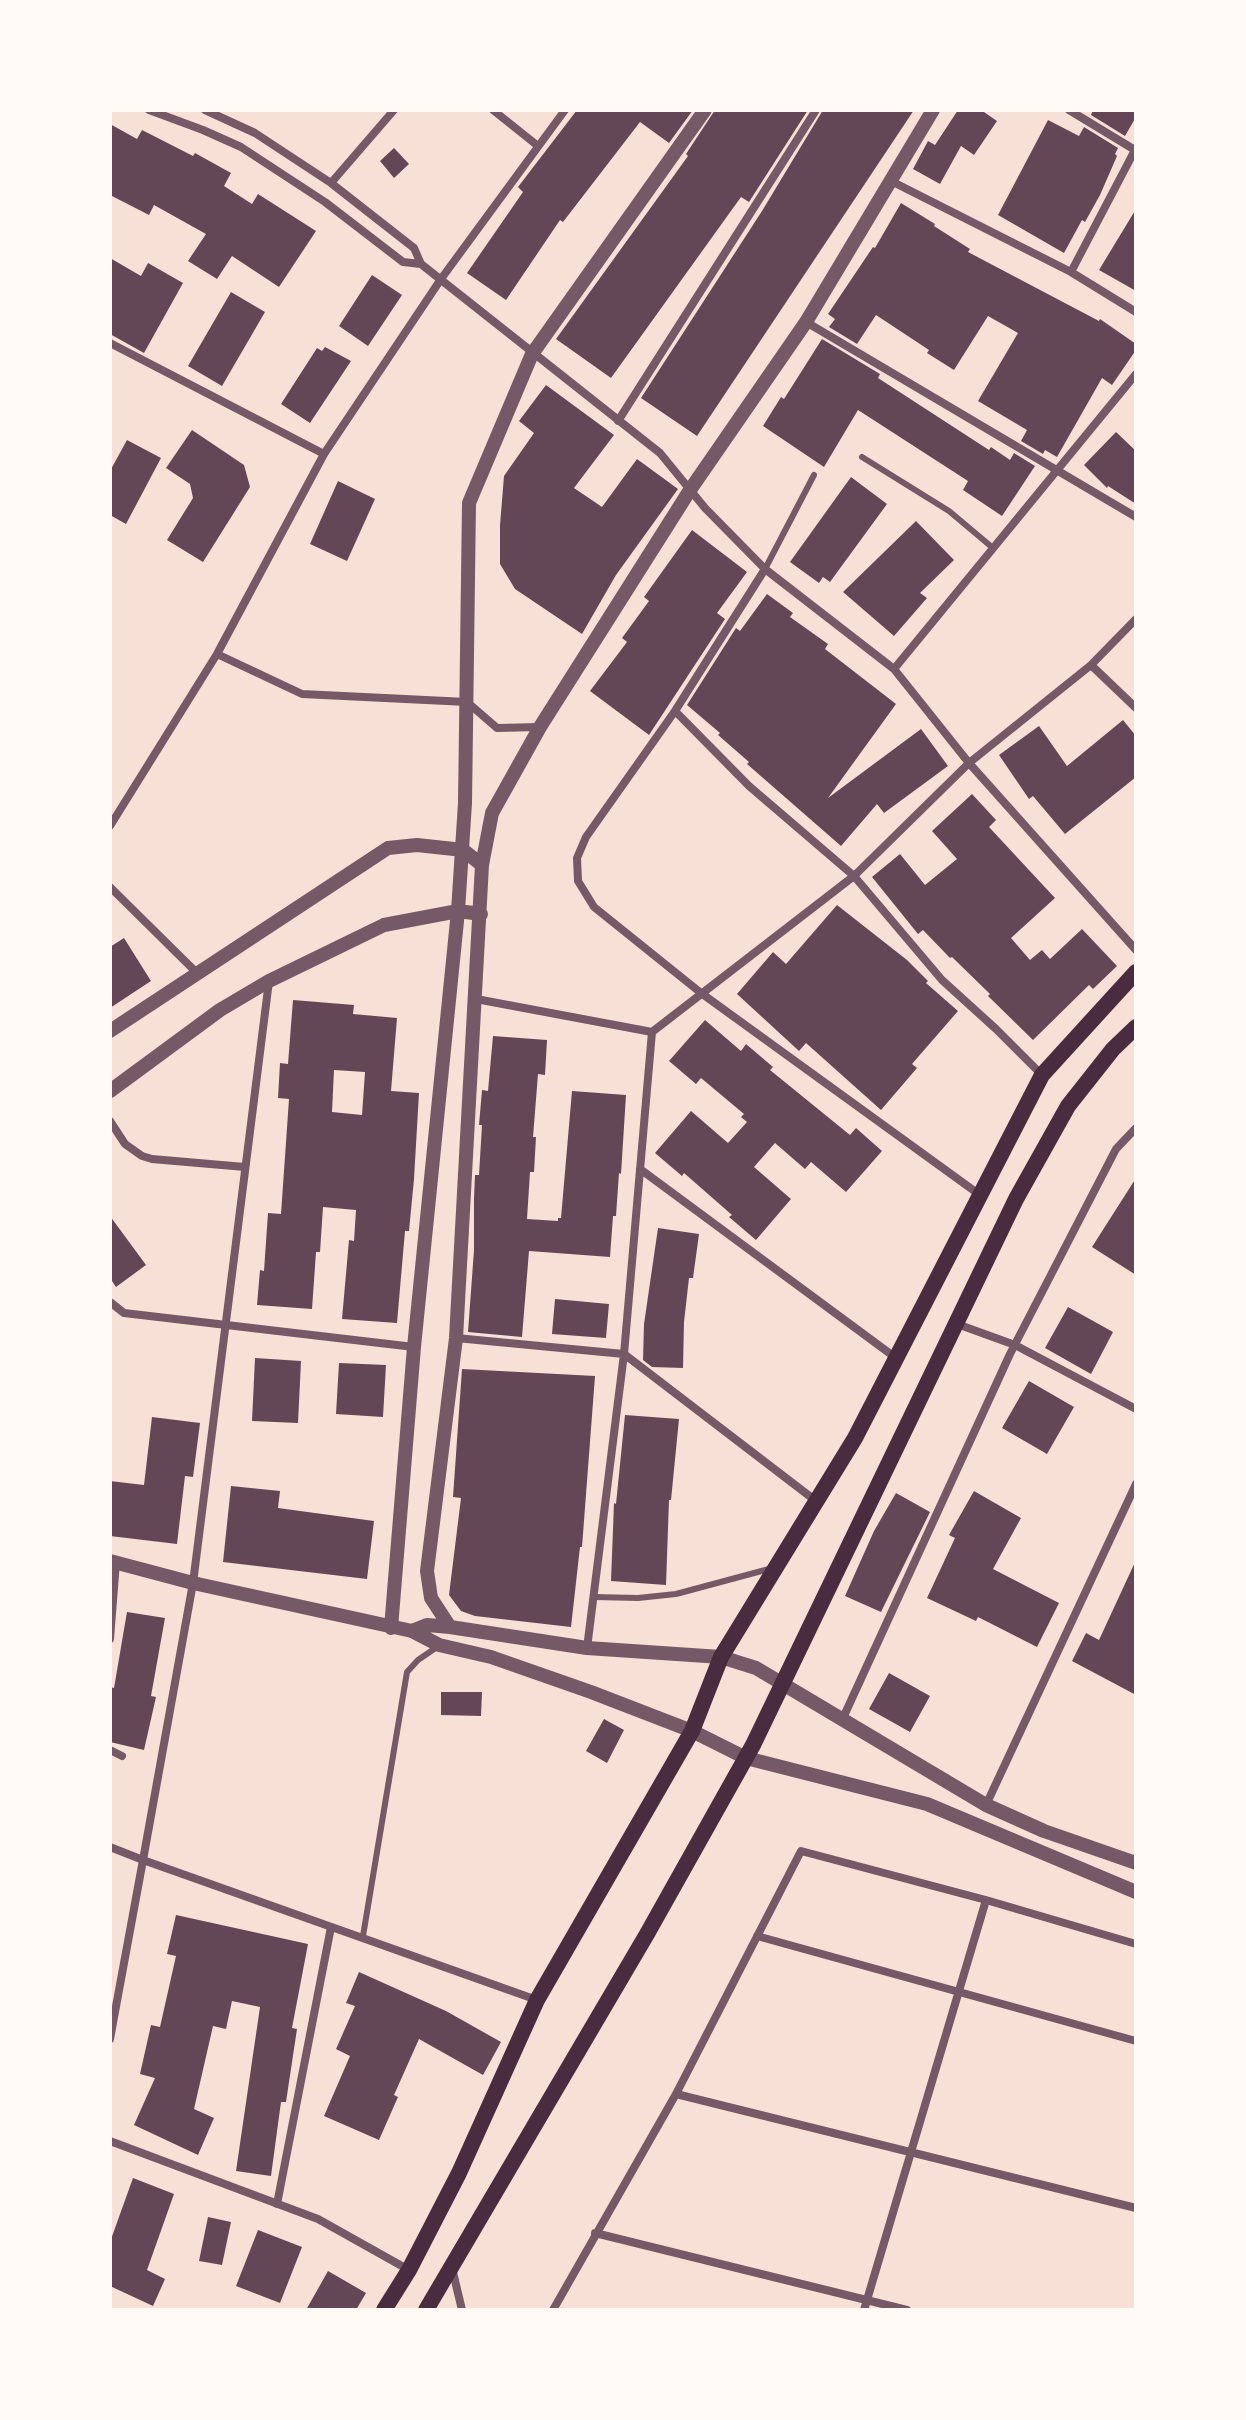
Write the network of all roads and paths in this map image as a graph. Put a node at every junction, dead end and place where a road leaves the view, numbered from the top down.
1 (149, 110) edge
2 (205, 110) edge
3 (394, 110) edge
4 (493, 110) edge
5 (565, 110) edge
6 (705, 110) edge
7 (816, 110) edge
8 (933, 110) edge
9 (1069, 110) edge
10 (538, 146) junction
11 (1135, 149) edge
12 (891, 181) junction
13 (331, 183) junction
14 (421, 264) junction
15 (1071, 272) junction
16 (441, 279) junction
17 (1136, 312) edge
18 (806, 322) junction
19 (110, 343) edge
20 (532, 354) junction
21 (1136, 374) edge
22 (618, 421) junction
23 (324, 454) junction
24 (862, 457) dead end
25 (1057, 469) junction
26 (814, 475) dead end
27 (690, 490) junction
28 (1136, 517) edge
29 (993, 548) junction
30 (765, 569) junction
31 (1136, 619) edge
32 (217, 654) junction
33 (1091, 665) junction
34 (894, 669) junction
35 (467, 702) junction
36 (1136, 708) edge
37 (675, 711) junction
38 (540, 727) junction
39 (969, 763) junction
40 (110, 826) edge
41 (463, 850) junction
42 (482, 865) junction
43 (854, 876) junction
44 (110, 887) edge
45 (458, 911) junction
46 (481, 914) junction
47 (1136, 950) edge
48 (1136, 972) edge
49 (197, 973) junction
50 (269, 981) junction
51 (701, 993) junction
52 (476, 999) junction
53 (1136, 1027) edge
54 (110, 1031) edge
55 (652, 1032) junction
56 (1042, 1075) junction
57 (110, 1091) edge
58 (110, 1121) edge
59 (1136, 1128) edge
60 (245, 1167) junction
61 (640, 1169) junction
62 (980, 1195) junction
63 (110, 1302) edge
64 (956, 1323) junction
65 (225, 1324) junction
66 (456, 1338) junction
67 (1015, 1345) junction
68 (414, 1347) junction
69 (624, 1354) junction
70 (896, 1358) junction
71 (1136, 1409) edge
72 (1136, 1484) edge
73 (816, 1501) junction
74 (113, 1561) edge
75 (776, 1566) junction
76 (193, 1583) junction
77 (594, 1597) junction
78 (450, 1627) junction
79 (391, 1628) junction
80 (412, 1631) junction
81 (110, 1639) edge
82 (439, 1645) junction
83 (587, 1648) junction
84 (721, 1657) junction
85 (783, 1683) junction
86 (843, 1718) junction
87 (692, 1731) junction
88 (110, 1750) edge
89 (122, 1756) dead end
90 (746, 1758) junction
91 (986, 1805) junction
92 (110, 1847) edge
93 (143, 1860) junction
94 (1136, 1863) edge
95 (1136, 1892) edge
96 (986, 1900) junction
97 (331, 1927) junction
98 (363, 1936) junction
99 (757, 1936) junction
100 (1136, 1944) edge
101 (959, 1992) junction
102 (537, 2000) junction
103 (110, 2039) edge
104 (1136, 2041) edge
105 (676, 2094) junction
106 (110, 2141) edge
107 (912, 2150) junction
108 (277, 2204) junction
109 (1136, 2208) edge
110 (595, 2233) junction
111 (452, 2267) junction
112 (409, 2270) junction
113 (868, 2299) junction
114 (384, 2310) edge
115 (426, 2310) edge
116 (462, 2310) edge
117 (553, 2310) edge
118 (864, 2310) edge
119 (907, 2310) edge

1 - 14 street
2 - 13 street
3 - 13 street
4 - 10 street
5 - 10 street
6 - 20 street
7 - 22 street
8 - 12 street
9 - 11 street
10 - 16 street
11 - 15 street
12 - 15 street
12 - 18 street
13 - 14 street
14 - 16 street
15 - 17 street
16 - 20 street
16 - 23 street
18 - 25 street
18 - 27 street
19 - 23 street
20 - 22 street
20 - 35 street
21 - 25 street
22 - 27 street
23 - 32 street
24 - 29 lane
25 - 28 street
25 - 29 street
26 - 30 lane
27 - 30 street
27 - 38 street
29 - 34 street
30 - 34 street
30 - 37 street
31 - 33 street
32 - 35 street
32 - 40 street
33 - 36 street
33 - 39 street
34 - 39 street
35 - 38 street
35 - 41 street
37 - 43 street
37 - 51 street
38 - 42 street
39 - 43 street
39 - 47 street
41 - 42 street
41 - 45 street
41 - 49 street
42 - 46 street
43 - 51 street
43 - 56 street
44 - 49 street
45 - 46 street
45 - 50 street
45 - 68 street
46 - 52 street
48 - 56 main road
49 - 54 street
50 - 57 street
50 - 60 street
51 - 55 street
51 - 62 street
52 - 55 street
52 - 66 street
53 - 64 main road
55 - 61 street
56 - 62 main road
58 - 60 street
59 - 67 street
60 - 65 street
61 - 69 street
61 - 70 street
62 - 70 main road
63 - 65 street
64 - 67 street
64 - 85 main road
65 - 68 street
65 - 76 street
66 - 69 street
66 - 78 street
67 - 71 street
67 - 86 street
68 - 79 street
69 - 73 street
69 - 77 street
70 - 73 main road
72 - 91 street
73 - 75 main road
74 - 76 street
74 - 81 street
75 - 77 lane
75 - 84 main road
76 - 79 street
76 - 93 street
77 - 83 street
78 - 80 street
78 - 83 street
79 - 80 street
80 - 82 street
82 - 87 street
82 - 98 lane
83 - 84 street
84 - 85 street
84 - 87 main road
85 - 86 street
85 - 90 main road
86 - 91 street
87 - 90 street
87 - 102 main road
88 - 89 street
90 - 95 street
90 - 111 main road
91 - 94 street
92 - 93 street
93 - 97 street
93 - 103 street
96 - 99 street
96 - 100 street
96 - 101 street
97 - 98 street
97 - 108 street
98 - 102 street
99 - 101 street
99 - 105 street
101 - 104 street
101 - 107 street
102 - 112 main road
105 - 107 street
105 - 110 street
106 - 108 street
107 - 109 street
107 - 113 street
108 - 112 street
110 - 113 street
110 - 117 street
111 - 115 main road
111 - 116 street
112 - 114 main road
113 - 118 street
113 - 119 street

